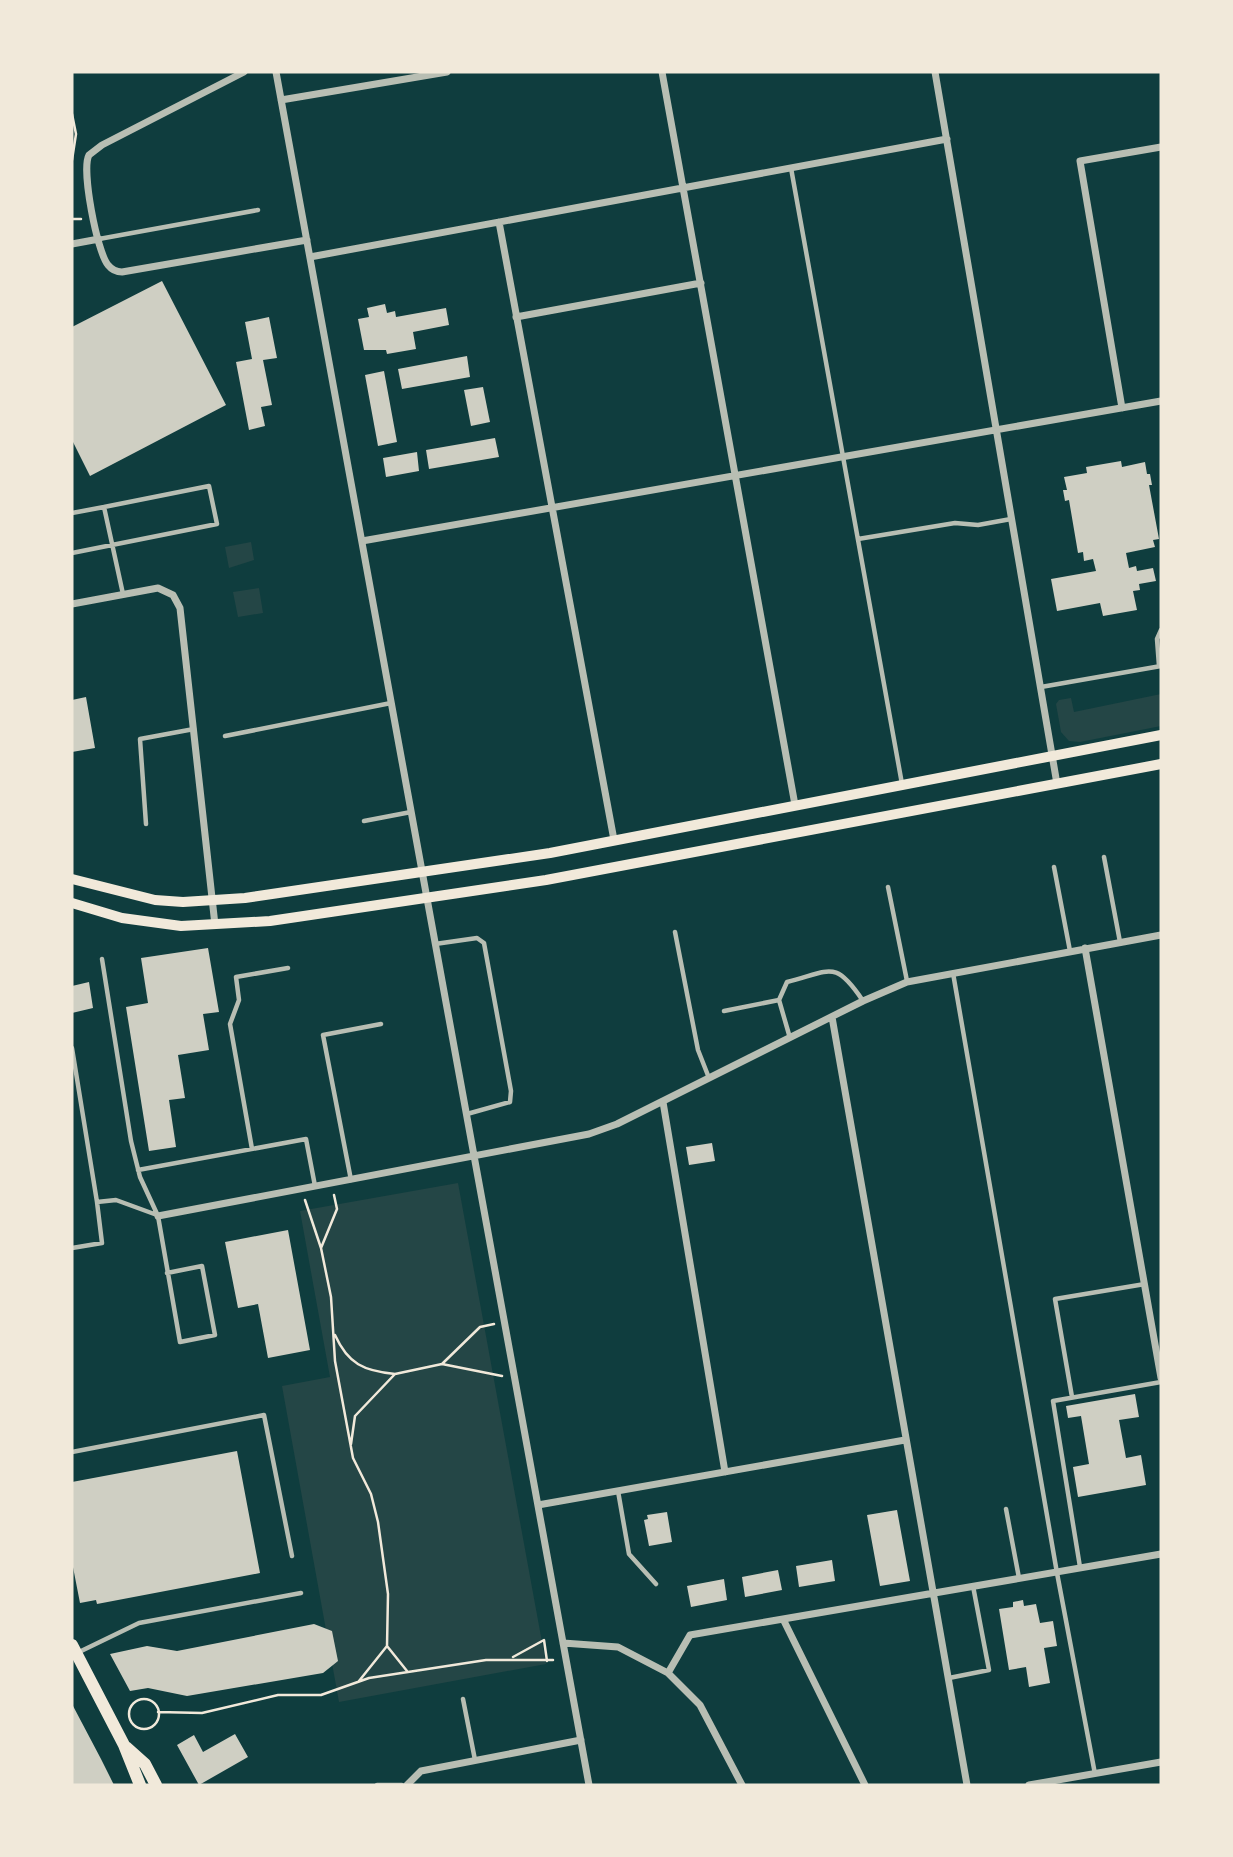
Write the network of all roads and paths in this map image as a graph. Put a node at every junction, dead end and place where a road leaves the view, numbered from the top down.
1 (244, 72) edge
2 (276, 72) edge
3 (447, 72) edge
4 (662, 72) edge
5 (935, 72) edge
6 (281, 100) junction
7 (72, 114) edge
8 (947, 139) junction
9 (1161, 148) edge
10 (72, 160) edge
11 (791, 168) junction
12 (684, 188) junction
13 (258, 210) dead end
14 (499, 222) junction
15 (99, 239) junction
16 (307, 240) junction
17 (72, 244) edge
18 (310, 257) junction
19 (701, 283) junction
20 (516, 317) junction
21 (1161, 401) edge
22 (1122, 408) junction
23 (996, 430) junction
24 (843, 457) junction
25 (736, 475) junction
26 (103, 507) junction
27 (550, 508) junction
28 (72, 513) edge
29 (1012, 519) junction
30 (858, 539) junction
31 (362, 541) junction
32 (112, 545) junction
33 (72, 553) edge
34 (123, 594) junction
35 (72, 604) edge
36 (1161, 629) edge
37 (1160, 666) edge
38 (1040, 687) junction
39 (391, 703) junction
40 (195, 729) junction
41 (225, 736) dead end
42 (1161, 736) edge
43 (1052, 757) junction
44 (1161, 764) edge
45 (1057, 784) junction
46 (903, 785) junction
47 (795, 805) junction
48 (411, 812) junction
49 (364, 821) dead end
50 (146, 824) dead end
51 (614, 840) junction
52 (1104, 857) dead end
53 (1054, 867) dead end
54 (422, 873) junction
55 (72, 879) edge
56 (888, 887) dead end
57 (427, 898) junction
58 (213, 901) junction
59 (72, 903) edge
60 (215, 926) junction
61 (675, 932) dead end
62 (1161, 935) edge
63 (1120, 942) junction
64 (435, 944) junction
65 (1086, 948) junction
66 (1070, 951) junction
67 (102, 959) dead end
68 (288, 968) dead end
69 (953, 972) junction
70 (907, 982) junction
71 (779, 1000) junction
72 (863, 1000) junction
73 (724, 1011) dead end
74 (832, 1017) junction
75 (381, 1024) dead end
76 (790, 1038) junction
77 (72, 1048) edge
78 (710, 1079) junction
79 (663, 1102) junction
80 (467, 1114) junction
81 (252, 1149) junction
82 (475, 1158) junction
83 (138, 1170) junction
84 (351, 1181) junction
85 (333, 1184) junction
86 (315, 1187) junction
87 (303, 1189) junction
88 (97, 1202) junction
89 (158, 1216) junction
90 (72, 1248) edge
91 (321, 1248) junction
92 (167, 1273) junction
93 (1145, 1284) junction
94 (505, 1322) junction
95 (334, 1332) junction
96 (442, 1364) junction
97 (395, 1374) junction
98 (514, 1374) junction
99 (1161, 1380) edge
100 (1072, 1397) junction
101 (905, 1440) junction
102 (352, 1451) junction
103 (72, 1452) edge
104 (725, 1472) junction
105 (617, 1491) junction
106 (538, 1505) junction
107 (1006, 1509) dead end
108 (1161, 1554) edge
109 (292, 1556) dead end
110 (1080, 1568) junction
111 (1056, 1573) junction
112 (1019, 1579) junction
113 (656, 1584) dead end
114 (973, 1586) junction
115 (301, 1593) dead end
116 (932, 1593) junction
117 (785, 1620) junction
118 (563, 1643) junction
119 (387, 1646) junction
120 (74, 1649) edge
121 (566, 1657) junction
122 (510, 1658) junction
123 (547, 1661) junction
124 (78, 1671) edge
125 (407, 1671) junction
126 (668, 1673) junction
127 (948, 1678) junction
128 (359, 1681) junction
129 (463, 1699) dead end
130 (158, 1712) junction
131 (581, 1741) junction
132 (124, 1745) junction
133 (475, 1761) junction
134 (1161, 1762) edge
135 (1095, 1774) junction
136 (140, 1785) edge
137 (156, 1785) edge
138 (377, 1785) edge
139 (404, 1785) edge
140 (589, 1785) edge
141 (742, 1785) edge
142 (865, 1785) edge
143 (967, 1785) edge
144 (1029, 1785) edge

1 - 15 street
2 - 6 street
3 - 6 street
4 - 12 street
5 - 8 street
6 - 16 street
7 - 10 path
8 - 11 street
8 - 23 street
9 - 22 street
11 - 12 street
11 - 24 lane
12 - 14 street
12 - 19 street
13 - 15 lane
14 - 18 street
14 - 20 street
15 - 16 street
15 - 17 street
16 - 18 street
18 - 31 street
19 - 20 street
19 - 25 street
20 - 27 street
21 - 22 street
22 - 23 street
23 - 24 street
23 - 29 street
24 - 25 street
24 - 30 lane
25 - 27 street
25 - 47 street
26 - 28 lane
26 - 32 lane
26 - 32 lane
27 - 31 street
27 - 51 street
29 - 30 lane
29 - 38 street
30 - 46 lane
31 - 39 street
32 - 33 lane
32 - 34 lane
34 - 35 street
34 - 40 street
36 - 37 lane
37 - 38 lane
38 - 43 street
39 - 41 lane
39 - 48 street
40 - 50 lane
40 - 58 street
42 - 43 main road
43 - 45 street
43 - 46 main road
44 - 45 main road
45 - 57 main road
46 - 47 main road
47 - 51 main road
48 - 49 lane
48 - 54 street
51 - 54 main road
52 - 63 lane
53 - 66 lane
54 - 57 street
54 - 58 main road
55 - 58 main road
56 - 70 lane
57 - 60 main road
57 - 64 street
58 - 60 street
59 - 60 main road
61 - 78 lane
62 - 63 street
63 - 65 street
64 - 80 street
64 - 80 lane
65 - 66 street
65 - 93 street
66 - 69 street
67 - 83 lane
68 - 81 lane
69 - 70 street
69 - 111 lane
70 - 72 street
71 - 72 lane
71 - 73 lane
71 - 76 lane
72 - 74 street
74 - 76 street
74 - 101 street
75 - 84 lane
76 - 78 street
77 - 88 lane
78 - 79 street
79 - 82 street
79 - 104 street
80 - 82 street
81 - 83 lane
81 - 86 lane
82 - 84 street
82 - 94 street
83 - 89 lane
84 - 85 street
85 - 86 street
85 - 91 path
86 - 87 street
87 - 89 street
87 - 91 path
88 - 89 lane
88 - 90 lane
89 - 92 lane
91 - 95 path
92 - 92 lane
93 - 99 street
93 - 100 lane
94 - 96 path
94 - 98 street
95 - 97 path
95 - 102 path
96 - 97 path
96 - 98 path
97 - 102 path
98 - 106 street
99 - 100 lane
100 - 110 lane
101 - 104 street
101 - 116 street
102 - 119 path
103 - 109 lane
104 - 105 street
105 - 106 street
105 - 113 lane
106 - 118 street
107 - 112 lane
108 - 110 street
110 - 111 street
111 - 112 street
111 - 135 lane
112 - 114 street
114 - 116 street
114 - 127 lane
115 - 120 lane
116 - 117 street
116 - 127 street
117 - 126 street
117 - 142 street
118 - 121 street
118 - 126 street
119 - 125 path
119 - 128 path
120 - 124 main road
121 - 123 path
121 - 131 street
122 - 123 path
122 - 123 path
122 - 125 path
124 - 132 main road
125 - 128 path
126 - 141 street
127 - 143 street
128 - 130 path
129 - 133 lane
130 - 130 path
131 - 133 street
131 - 140 street
132 - 136 main road
132 - 137 main road
133 - 139 street
134 - 135 street
135 - 144 street
138 - 139 lane

